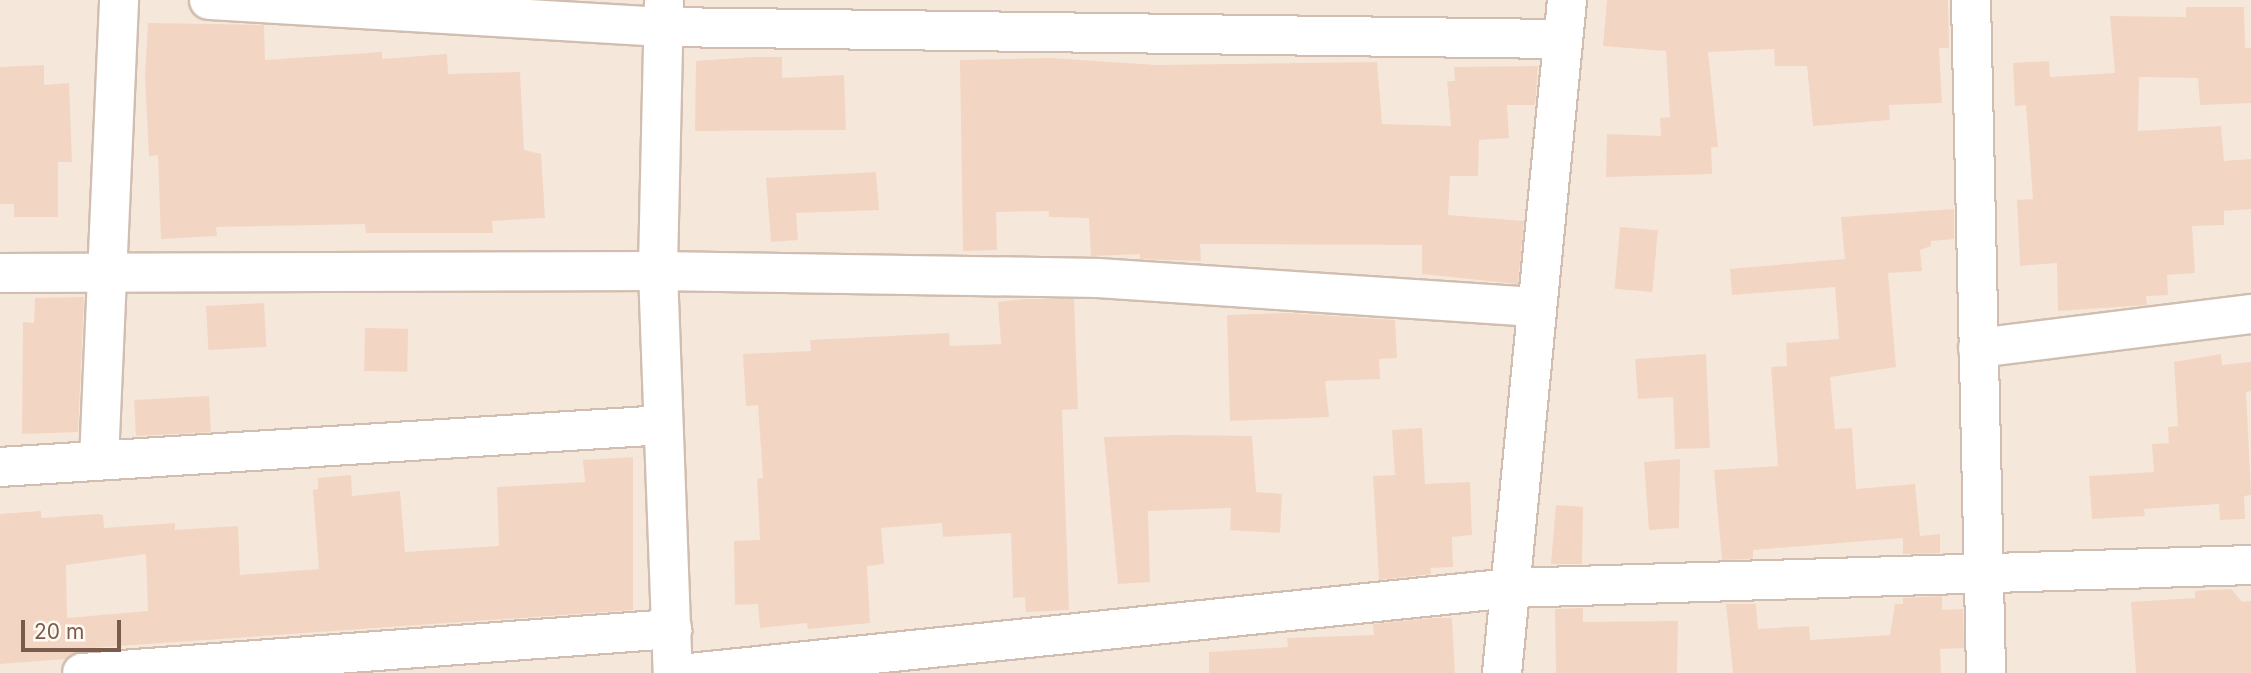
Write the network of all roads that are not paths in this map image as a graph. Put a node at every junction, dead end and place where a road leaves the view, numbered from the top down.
1 (119, 0) edge
2 (209, 0) edge
3 (1567, 0) edge
4 (1972, 0) edge
5 (664, 13) edge
6 (1560, 39) junction
7 (658, 271) junction
8 (0, 273) edge
9 (104, 275) junction
10 (1534, 307) junction
11 (2251, 314) edge
12 (1978, 348) junction
13 (663, 425) junction
14 (99, 460) junction
15 (0, 467) edge
16 (2251, 565) edge
17 (1987, 575) junction
18 (1511, 588) junction
19 (672, 629) junction
20 (82, 673) edge
21 (673, 673) edge
22 (690, 673) edge
23 (1502, 673) edge
24 (1986, 673) edge

1 - 9 street
2 - 5 street
3 - 6 street
4 - 12 street
5 - 6 street
5 - 7 street
6 - 10 street
7 - 9 street
7 - 10 street
7 - 13 street
8 - 9 street
9 - 14 street
10 - 18 street
11 - 12 street
12 - 17 street
13 - 14 street
13 - 19 street
14 - 15 street
16 - 17 street
17 - 18 street
17 - 24 street
18 - 22 street
18 - 23 street
19 - 20 street
19 - 21 street

